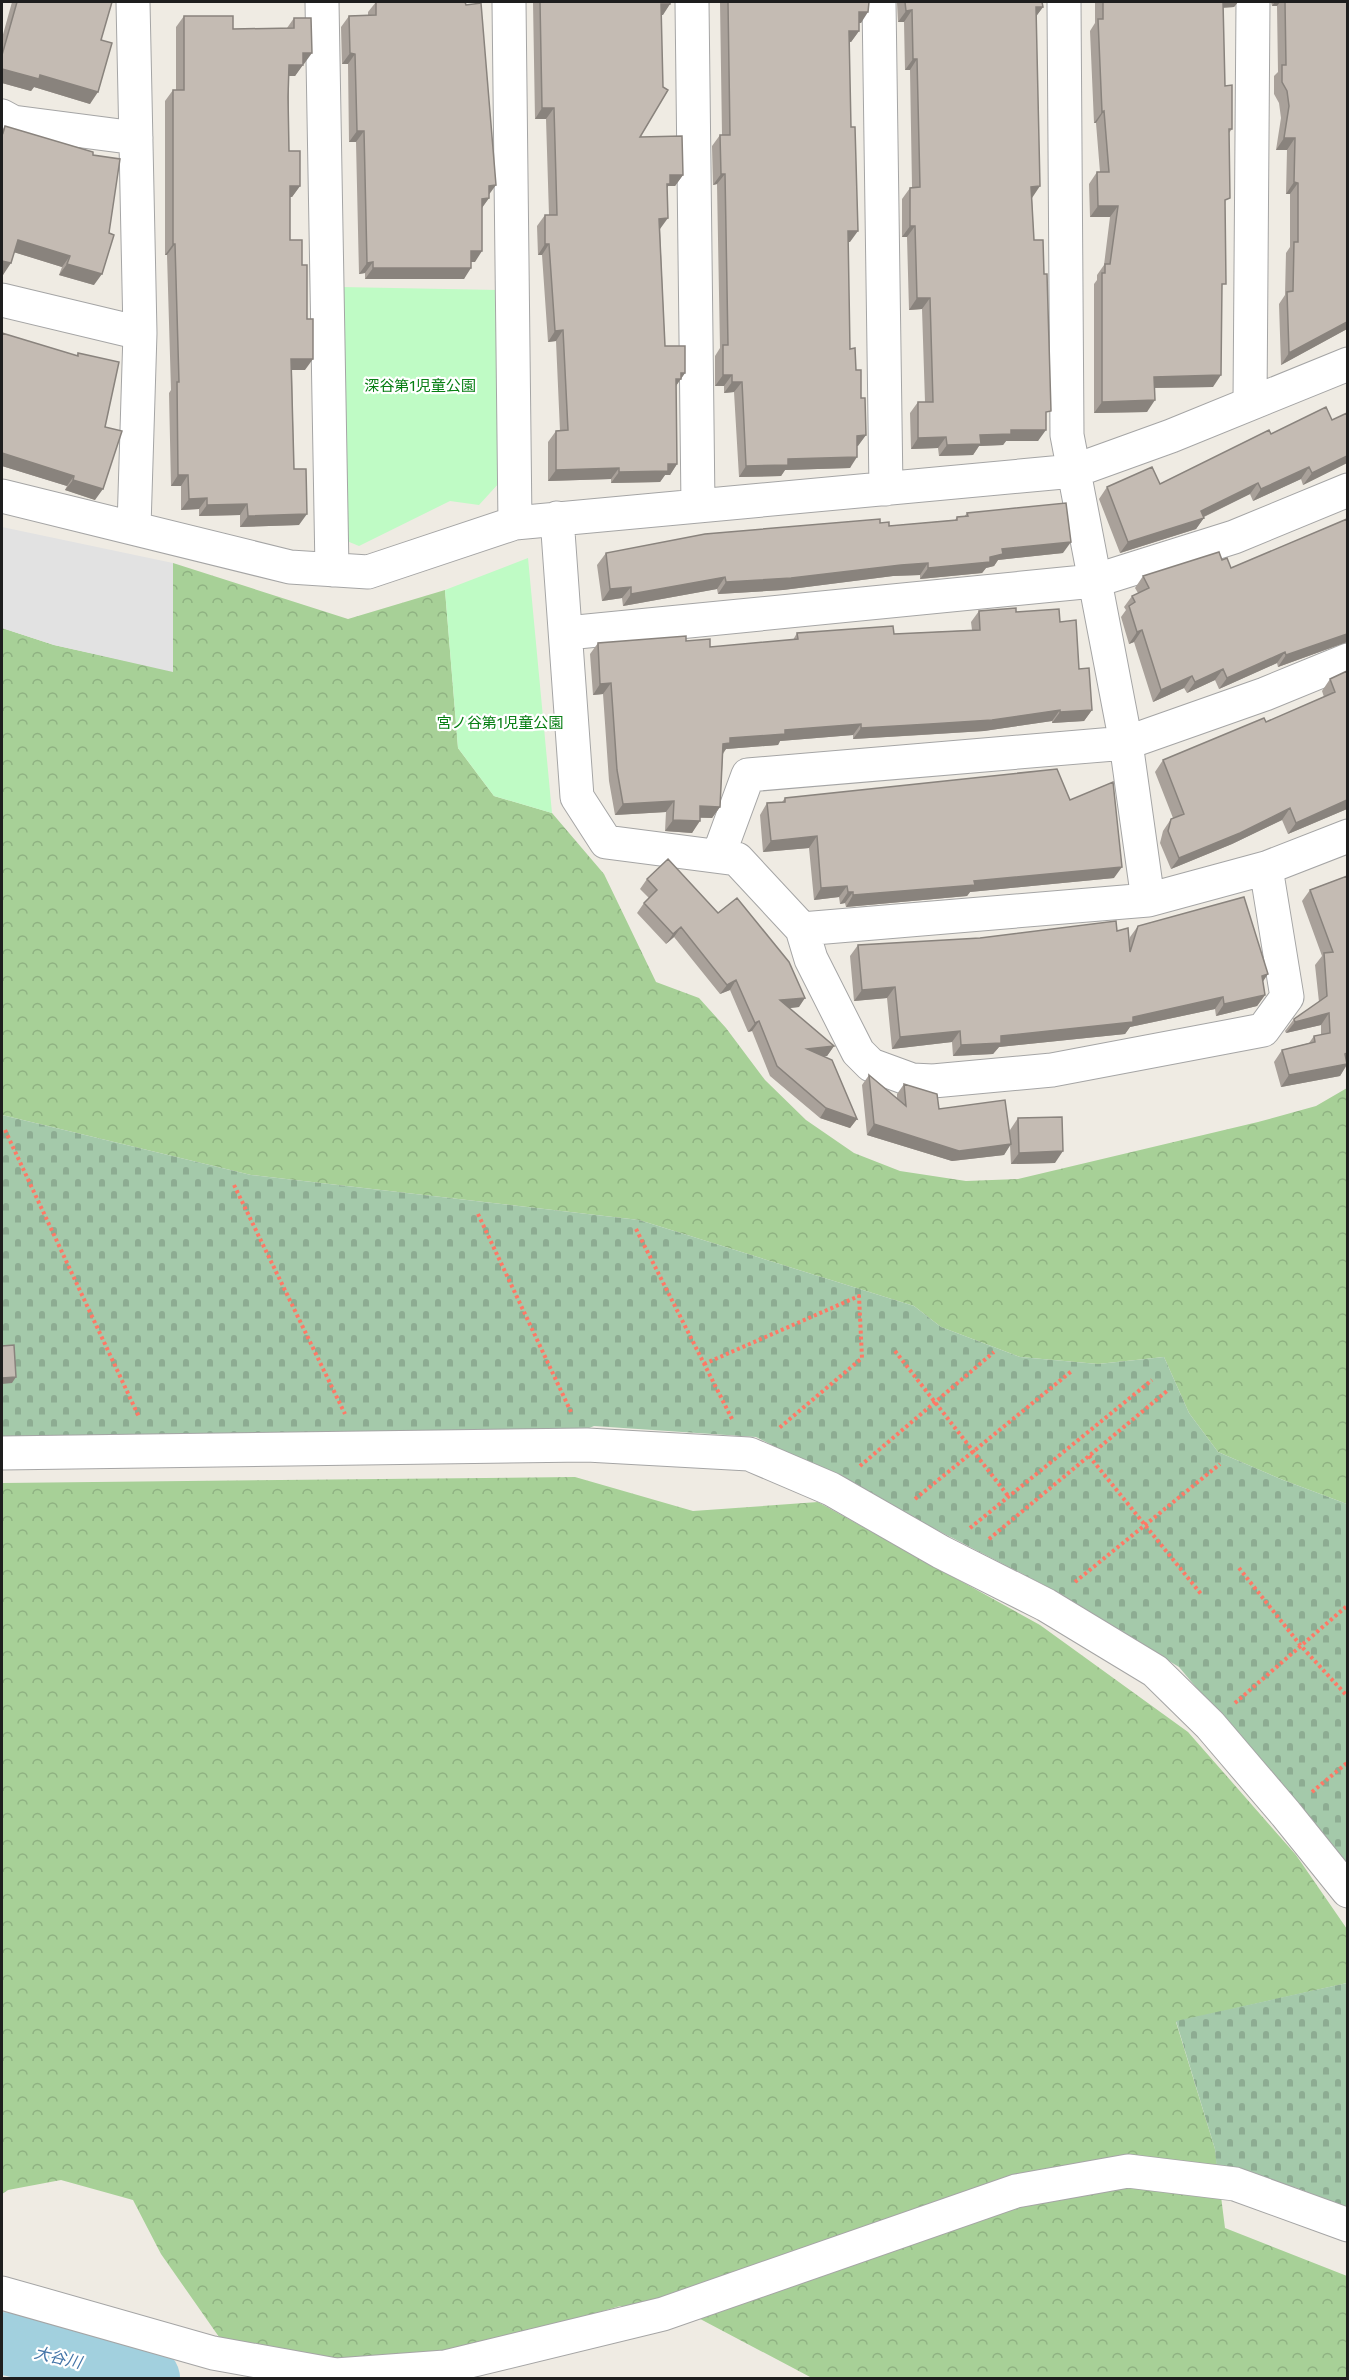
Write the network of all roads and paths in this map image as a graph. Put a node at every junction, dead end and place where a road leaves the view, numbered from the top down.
1 (133, 2) edge
2 (322, 2) edge
3 (509, 2) edge
4 (692, 2) edge
5 (879, 2) edge
6 (1064, 2) edge
7 (1253, 2) edge
8 (2, 116) edge
9 (136, 138) junction
10 (2, 300) edge
11 (140, 333) junction
12 (1347, 364) edge
13 (1250, 403) junction
14 (1074, 471) junction
15 (886, 489) junction
16 (1347, 490) edge
17 (2, 496) edge
18 (698, 506) junction
19 (557, 518) junction
20 (515, 523) junction
21 (134, 527) junction
22 (332, 570) junction
23 (1094, 581) junction
24 (567, 633) junction
25 (1347, 660) edge
26 (1126, 743) junction
27 (1347, 836) edge
28 (719, 854) junction
29 (1266, 868) junction
30 (1148, 900) junction
31 (802, 929) junction
32 (5, 1130) dead end
33 (234, 1185) dead end
34 (478, 1214) dead end
35 (636, 1229) dead end
36 (895, 1351) dead end
37 (994, 1352) dead end
38 (704, 1364) junction
39 (1073, 1370) dead end
40 (1152, 1380) dead end
41 (1167, 1391) dead end
42 (934, 1403) junction
43 (587, 1445) junction
44 (362, 1447) junction
45 (154, 1450) junction
46 (974, 1451) junction
47 (2, 1453) edge
48 (749, 1454) junction
49 (1089, 1456) junction
50 (1220, 1464) dead end
51 (831, 1489) junction
52 (1009, 1497) junction
53 (887, 1522) junction
54 (1145, 1525) junction
55 (951, 1557) junction
56 (1239, 1568) dead end
57 (1201, 1594) dead end
58 (1046, 1605) junction
59 (1347, 1605) edge
60 (1301, 1646) junction
61 (1347, 1697) edge
62 (1210, 1725) junction
63 (1347, 1762) edge
64 (1286, 1814) junction
65 (1347, 1891) edge
66 (1347, 2225) edge
67 (2, 2293) edge

1 - 9 street
2 - 22 street
3 - 20 street
4 - 18 street
5 - 15 street
6 - 14 street
7 - 13 street
8 - 9 street
9 - 11 street
10 - 11 street
11 - 21 street
12 - 13 street
13 - 14 street
14 - 15 street
14 - 23 street
15 - 18 street
16 - 23 street
17 - 21 street
18 - 19 street
19 - 20 street
19 - 24 street
20 - 22 street
21 - 22 street
23 - 24 street
23 - 26 street
24 - 28 street
25 - 26 street
26 - 28 street
26 - 30 street
27 - 29 street
28 - 31 street
29 - 30 street
29 - 31 street
30 - 31 street
32 - 45 path
33 - 44 path
34 - 43 path
35 - 38 path
36 - 42 path
37 - 42 path
38 - 48 path
38 - 48 path
39 - 46 path
40 - 52 path
41 - 49 path
42 - 46 path
42 - 51 path
43 - 44 street
43 - 48 street
44 - 45 street
45 - 47 street
46 - 52 path
46 - 53 path
48 - 51 street
49 - 54 path
49 - 55 path
50 - 54 path
51 - 53 street
52 - 55 path
53 - 55 street
54 - 57 path
54 - 58 path
55 - 58 street
56 - 60 path
58 - 62 street
59 - 60 path
60 - 61 path
60 - 62 path
62 - 64 street
63 - 64 path
64 - 65 street
66 - 67 street

